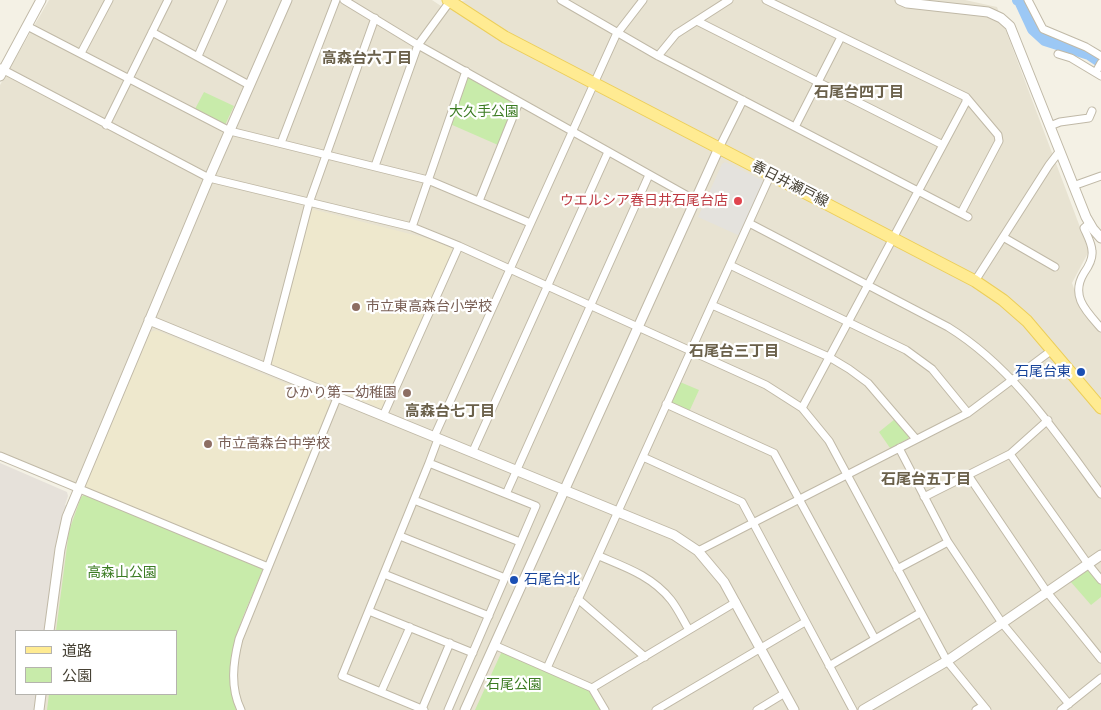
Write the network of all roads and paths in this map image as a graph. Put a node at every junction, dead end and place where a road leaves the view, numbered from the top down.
1 (41, 0) edge
2 (109, 0) edge
3 (168, 0) edge
4 (223, 0) edge
5 (287, 0) edge
6 (336, 0) edge
7 (344, 0) edge
8 (450, 0) edge
9 (561, 0) edge
10 (643, 0) edge
11 (729, 0) edge
12 (766, 0) edge
13 (900, 0) edge
14 (1028, 0) edge
15 (375, 18) junction
16 (697, 21) junction
17 (27, 26) junction
18 (152, 32) junction
19 (618, 33) junction
20 (841, 37) junction
21 (418, 45) junction
22 (81, 53) junction
23 (1058, 54) dead end
24 (198, 56) junction
25 (658, 56) junction
26 (1101, 56) edge
27 (1101, 63) edge
28 (466, 71) junction
29 (1, 72) edge
30 (1098, 74) edge
31 (129, 78) junction
32 (594, 82) junction
33 (818, 82) junction
34 (249, 85) junction
35 (966, 97) junction
36 (744, 100) junction
37 (519, 102) junction
38 (1092, 111) dead end
39 (106, 125) junction
40 (1050, 126) junction
41 (795, 127) junction
42 (230, 131) junction
43 (572, 131) junction
44 (281, 143) junction
45 (944, 145) junction
46 (719, 148) junction
47 (608, 152) junction
48 (1059, 152) junction
49 (326, 154) junction
50 (375, 166) junction
51 (771, 174) junction
52 (649, 175) junction
53 (1101, 176) edge
54 (209, 178) junction
55 (428, 180) junction
56 (1073, 186) junction
57 (919, 191) junction
58 (695, 200) junction
59 (480, 201) junction
60 (309, 203) junction
61 (961, 213) junction
62 (968, 217) dead end
63 (749, 223) junction
64 (1090, 223) junction
65 (530, 224) junction
66 (412, 227) junction
67 (1003, 236) junction
68 (893, 237) junction
69 (1101, 238) edge
70 (459, 246) junction
71 (730, 264) junction
72 (1055, 267) dead end
73 (510, 269) junction
74 (975, 281) junction
75 (867, 284) junction
76 (548, 286) junction
77 (590, 305) junction
78 (712, 305) junction
79 (148, 320) junction
80 (848, 321) junction
81 (638, 327) junction
82 (1101, 328) edge
83 (1052, 350) junction
84 (691, 351) junction
85 (828, 358) junction
86 (266, 368) junction
87 (1011, 380) junction
88 (337, 398) junction
89 (666, 404) junction
90 (802, 408) junction
91 (1101, 408) edge
92 (968, 413) junction
93 (383, 416) junction
94 (1048, 420) junction
95 (436, 438) junction
96 (916, 439) junction
97 (899, 448) junction
98 (473, 451) junction
99 (1010, 454) junction
100 (0, 456) edge
101 (643, 457) junction
102 (429, 463) junction
103 (516, 470) junction
104 (848, 475) junction
105 (968, 475) junction
106 (78, 489) junction
107 (565, 490) junction
108 (506, 494) junction
109 (1101, 494) edge
110 (924, 497) junction
111 (799, 499) junction
112 (414, 500) junction
113 (618, 512) junction
114 (752, 523) junction
115 (400, 536) junction
116 (520, 542) junction
117 (948, 542) junction
118 (698, 550) junction
119 (1101, 555) edge
120 (598, 556) junction
121 (1088, 564) junction
122 (268, 567) junction
123 (897, 568) junction
124 (384, 574) junction
125 (505, 578) junction
126 (1101, 580) edge
127 (1047, 592) junction
128 (578, 599) junction
129 (736, 602) junction
130 (369, 611) junction
131 (920, 613) junction
132 (489, 616) junction
133 (805, 622) junction
134 (1002, 623) junction
135 (410, 627) junction
136 (49, 630) edge
137 (689, 630) junction
138 (875, 639) junction
139 (450, 643) junction
140 (494, 644) junction
141 (761, 647) junction
142 (473, 653) junction
143 (645, 657) junction
144 (1101, 659) edge
145 (947, 660) junction
146 (829, 666) junction
147 (547, 668) junction
148 (1101, 678) edge
149 (592, 688) junction
150 (381, 692) junction
151 (785, 693) junction
152 (42, 695) edge
153 (1069, 704) junction
154 (985, 708) edge
155 (40, 710) edge
156 (241, 710) edge
157 (423, 710) edge
158 (448, 710) edge
159 (464, 710) edge
160 (605, 710) edge
161 (656, 710) edge
162 (757, 710) edge
163 (794, 710) edge
164 (854, 710) edge
165 (863, 710) edge
166 (976, 710) edge
167 (1061, 710) edge

1 - 17 street
2 - 22 street
3 - 18 street
4 - 24 street
5 - 34 street
6 - 44 street
7 - 15 street
8 - 21 street
8 - 32 main road, 春日井瀬戸線
9 - 19 street
10 - 19 street
11 - 16 street
12 - 20 street
13 - 40 street
14 - 26 street
15 - 21 street
15 - 49 street
16 - 25 street
16 - 33 street
17 - 22 street
17 - 29 street
18 - 24 street
18 - 31 street
19 - 25 street
19 - 32 street
20 - 33 street
20 - 35 street
21 - 28 street
21 - 50 street
22 - 31 street
23 - 30 street
24 - 34 street
25 - 36 street
27 - 30 street
28 - 37 street
28 - 55 street
29 - 39 street
31 - 39 street
31 - 42 street
32 - 43 street
32 - 46 main road, 春日井瀬戸線
33 - 41 street
33 - 45 street
34 - 42 street
35 - 45 street
35 - 61 street
36 - 41 street
36 - 46 street
37 - 43 street
37 - 59 street
38 - 40 street
39 - 54 street
40 - 48 street
41 - 57 street
42 - 44 street
42 - 54 street
43 - 47 street
43 - 65 street
44 - 49 street
45 - 57 street
46 - 51 main road, 春日井瀬戸線
46 - 58 street
47 - 52 street
47 - 76 street
48 - 56 street
48 - 67 street
49 - 50 street
49 - 60 street
50 - 55 street
51 - 63 street
51 - 68 main road, 春日井瀬戸線
52 - 58 street
52 - 77 street
53 - 56 street
54 - 60 street
54 - 79 street
55 - 59 street
55 - 66 street
56 - 64 street
57 - 61 street
57 - 68 street
58 - 81 street
59 - 65 street
60 - 66 street
60 - 86 street
61 - 62 street
63 - 71 street
63 - 75 street
64 - 69 street
64 - 82 street
65 - 73 street
66 - 70 street
67 - 72 street
67 - 74 street
68 - 74 main road, 春日井瀬戸線
68 - 75 street
70 - 73 street
70 - 93 street
71 - 78 street
71 - 80 street
73 - 76 street
73 - 95 street
74 - 83 main road, 春日井瀬戸線
75 - 80 street
75 - 87 street
76 - 77 street
76 - 98 street
77 - 81 street
77 - 103 street
78 - 84 street
78 - 85 street
79 - 86 street
79 - 106 street
80 - 85 street
80 - 92 street
81 - 84 street
81 - 107 street
83 - 87 street
83 - 91 main road, 春日井瀬戸線
84 - 89 street
84 - 90 street
85 - 90 street
85 - 96 street
86 - 88 street
87 - 92 street
87 - 94 street
88 - 93 street
88 - 122 street
89 - 101 street
89 - 111 street
90 - 104 street
92 - 96 street
93 - 95 street
94 - 99 street
94 - 109 street
95 - 98 street
95 - 102 street
96 - 97 street
97 - 104 street
97 - 110 street
98 - 103 street
99 - 105 street
99 - 121 street
100 - 106 street
101 - 113 street
101 - 114 street
102 - 108 street
102 - 112 street
103 - 107 street
103 - 108 street
104 - 111 street
104 - 123 street
105 - 110 street
105 - 127 street
106 - 122 street
106 - 136 street
107 - 113 street
107 - 140 street
108 - 116 street
110 - 117 street
111 - 114 street
111 - 138 street
112 - 115 street
112 - 116 street
113 - 118 street
113 - 120 street
114 - 118 street
114 - 133 street
115 - 124 street
115 - 125 street
116 - 125 street
117 - 123 street
117 - 134 street
118 - 129 street
119 - 121 street
120 - 128 street
120 - 137 street
121 - 126 street
121 - 127 street
122 - 156 street
123 - 131 street
124 - 130 street
124 - 132 street
125 - 132 street
127 - 134 street
127 - 144 street
128 - 143 street
128 - 147 street
129 - 137 street
129 - 141 street
130 - 135 street
130 - 150 street
131 - 138 street
131 - 145 street
132 - 142 street
133 - 141 street
133 - 146 street
134 - 145 street
134 - 153 street
135 - 139 street
135 - 150 street
137 - 143 street
138 - 146 street
139 - 142 street
139 - 157 street
140 - 147 street
140 - 159 street
141 - 151 street
141 - 161 street
142 - 158 street
143 - 149 street
145 - 154 street
145 - 165 street
146 - 164 street
147 - 149 street
148 - 153 street
149 - 160 street
150 - 157 street
151 - 162 street
151 - 163 street
152 - 155 street
153 - 167 street
154 - 166 street

